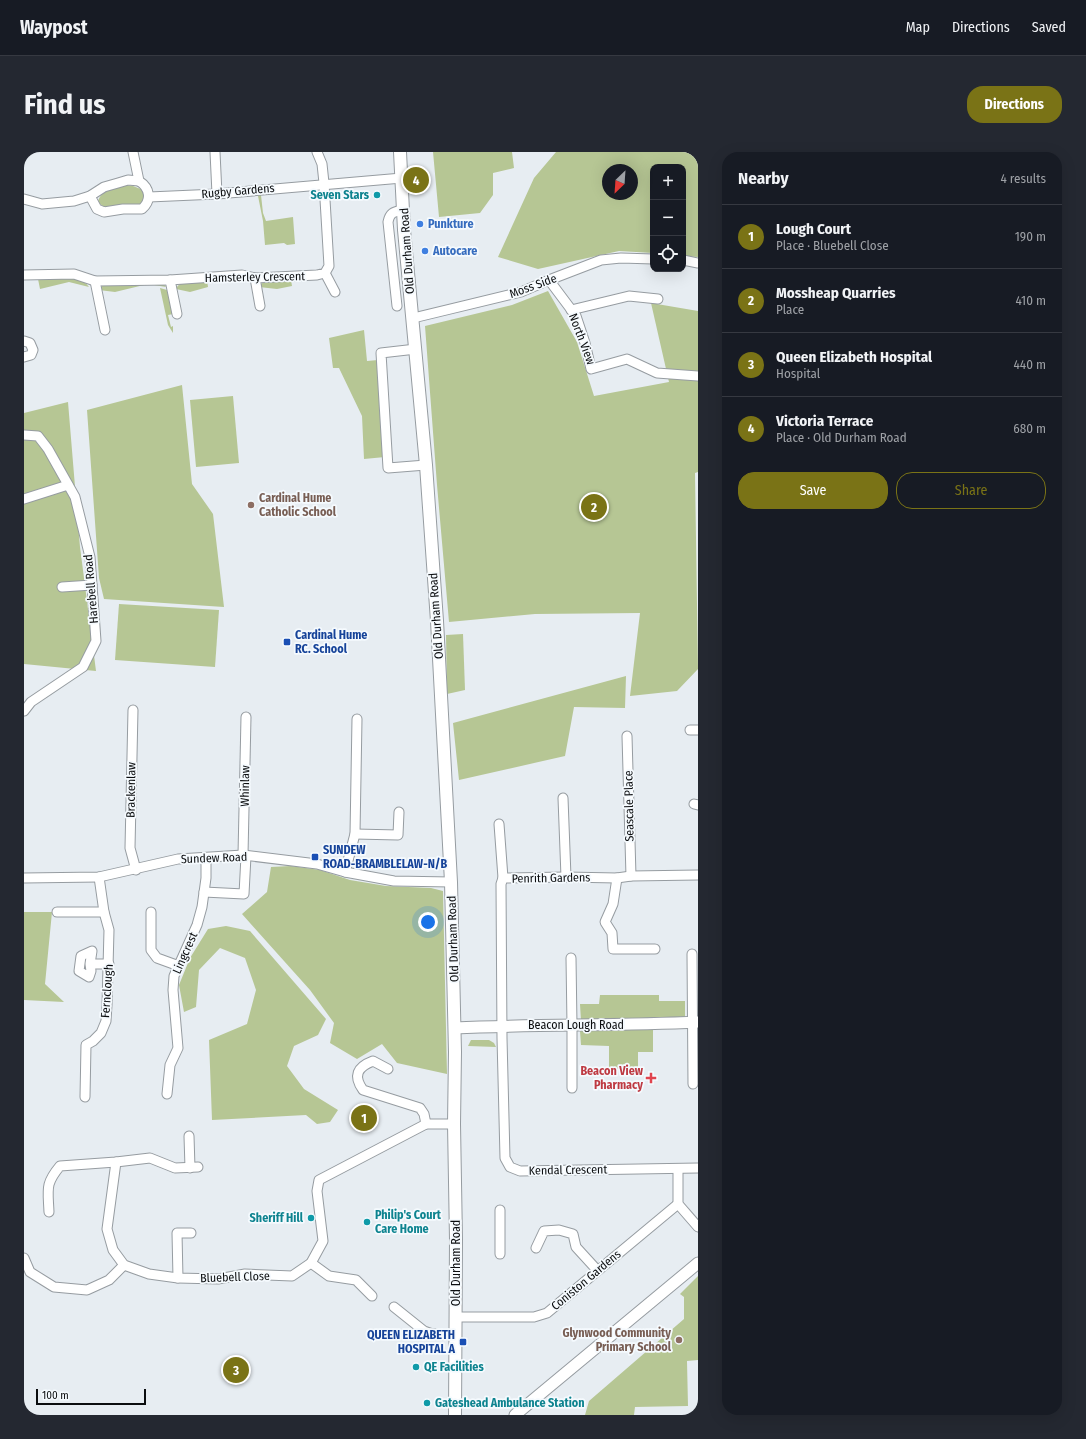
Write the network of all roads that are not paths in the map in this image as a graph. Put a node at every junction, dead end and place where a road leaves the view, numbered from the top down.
1 (133, 152) edge
2 (215, 152) edge
3 (317, 152) edge
4 (400, 152) edge
5 (402, 178) junction
6 (139, 181) junction
7 (324, 184) junction
8 (216, 194) junction
9 (90, 196) junction
10 (149, 197) junction
11 (24, 199) edge
12 (404, 210) junction
13 (650, 259) edge
14 (686, 261) edge
15 (698, 263) edge
16 (325, 273) junction
17 (24, 275) edge
18 (255, 278) junction
19 (170, 280) junction
20 (549, 280) junction
21 (95, 281) junction
22 (334, 292) dead end
23 (658, 299) dead end
24 (260, 306) dead end
25 (397, 306) dead end
26 (571, 310) junction
27 (177, 314) dead end
28 (412, 318) junction
29 (105, 330) dead end
30 (24, 341) edge
31 (416, 349) junction
32 (24, 357) edge
33 (698, 376) edge
34 (24, 435) edge
35 (426, 465) junction
36 (68, 485) junction
37 (24, 499) edge
38 (92, 584) junction
39 (62, 587) dead end
40 (133, 710) dead end
41 (24, 711) edge
42 (246, 717) dead end
43 (357, 719) dead end
44 (627, 736) dead end
45 (563, 798) dead end
46 (399, 812) dead end
47 (499, 824) dead end
48 (355, 834) junction
49 (244, 855) junction
50 (206, 858) junction
51 (136, 870) junction
52 (345, 872) junction
53 (698, 875) edge
54 (631, 876) junction
55 (99, 877) junction
56 (566, 877) junction
57 (24, 878) edge
58 (503, 878) junction
59 (617, 878) junction
60 (451, 882) junction
61 (204, 892) junction
62 (57, 912) dead end
63 (104, 912) junction
64 (151, 912) dead end
65 (655, 949) dead end
66 (692, 954) dead end
67 (571, 958) dead end
68 (90, 964) dead end
69 (109, 964) junction
70 (179, 966) junction
71 (695, 1022) edge
72 (572, 1025) junction
73 (502, 1026) junction
74 (455, 1028) junction
75 (388, 1069) dead end
76 (693, 1084) dead end
77 (572, 1088) dead end
78 (167, 1094) dead end
79 (85, 1097) dead end
80 (426, 1124) junction
81 (454, 1124) junction
82 (189, 1136) dead end
83 (116, 1162) junction
84 (698, 1168) edge
85 (678, 1169) junction
86 (678, 1204) junction
87 (500, 1210) dead end
88 (49, 1212) dead end
89 (698, 1227) edge
90 (191, 1233) dead end
91 (536, 1248) dead end
92 (500, 1254) dead end
93 (24, 1258) edge
94 (311, 1263) junction
95 (698, 1263) edge
96 (124, 1265) junction
97 (597, 1270) junction
98 (178, 1278) junction
99 (372, 1296) dead end
100 (394, 1307) dead end
101 (456, 1317) junction
102 (456, 1334) junction
103 (455, 1415) edge
104 (515, 1415) edge

1 - 6 street
2 - 8 street
3 - 7 street
4 - 5 main road, Old Durham Road
5 - 7 street, Rugby Gardens
5 - 12 main road, Old Durham Road
6 - 9 street
6 - 10 street
7 - 8 street, Rugby Gardens
7 - 16 street
8 - 10 street, Rugby Gardens
9 - 10 street
9 - 11 street
12 - 25 street
12 - 28 main road, Old Durham Road
13 - 20 street, Moss Side
14 - 15 street
16 - 18 street, Hamsterley Crescent
16 - 22 street
17 - 21 street, Hamsterley Crescent
18 - 19 street, Hamsterley Crescent
18 - 24 street
19 - 21 street, Hamsterley Crescent
19 - 27 street
20 - 26 street, North View
20 - 28 street, Moss Side
21 - 29 street
23 - 26 street
26 - 33 street, North View
28 - 31 main road, Old Durham Road
30 - 32 street
31 - 35 main road, Old Durham Road
31 - 35 street
34 - 36 street, Harebell Road
35 - 60 main road, Old Durham Road
36 - 37 street
36 - 38 street, Harebell Road
38 - 39 street
38 - 41 street, Harebell Road
40 - 51 street, Brackenlaw
42 - 49 street, Whinlaw
43 - 48 street
44 - 54 street, Seascale Place
45 - 56 street
46 - 48 street
47 - 58 street
48 - 52 street
49 - 50 street, Sundew Road
49 - 52 street, Sundew Road
49 - 61 street, Whinlaw
50 - 51 street, Sundew Road
50 - 61 street, Lingcrest
51 - 55 street, Sundew Road
52 - 60 street, Sundew Road
53 - 54 street, Penrith Gardens
54 - 59 street, Penrith Gardens
55 - 57 street, Sundew Road
55 - 63 street, Fernclough
56 - 58 street, Penrith Gardens
56 - 59 street, Penrith Gardens
58 - 73 street, Penrith Gardens
59 - 65 street
60 - 74 main road, Old Durham Road
61 - 70 street, Lingcrest
62 - 63 street
63 - 69 street, Fernclough
64 - 70 street
66 - 71 street
67 - 72 street
68 - 69 street
69 - 79 street, Fernclough
70 - 78 street, Lingcrest
71 - 72 street, Beacon Lough Road
71 - 76 street
72 - 73 street, Beacon Lough Road
72 - 77 street
73 - 74 street, Beacon Lough Road
73 - 85 street, Kendal Crescent
74 - 81 main road, Old Durham Road
75 - 80 street
80 - 81 street, Bluebell Close
80 - 94 street, Bluebell Close
81 - 101 main road, Old Durham Road
82 - 83 street
83 - 88 street
83 - 96 street
84 - 85 street, Kendal Crescent
85 - 86 street
86 - 89 street
86 - 97 street, Coniston Gardens
87 - 92 street
90 - 98 street
91 - 97 street
93 - 96 street
94 - 98 street, Bluebell Close
94 - 99 street
95 - 104 street
96 - 98 street, Bluebell Close
97 - 101 street, Coniston Gardens
100 - 102 street
101 - 102 main road, Old Durham Road
102 - 103 main road, Old Durham Road

